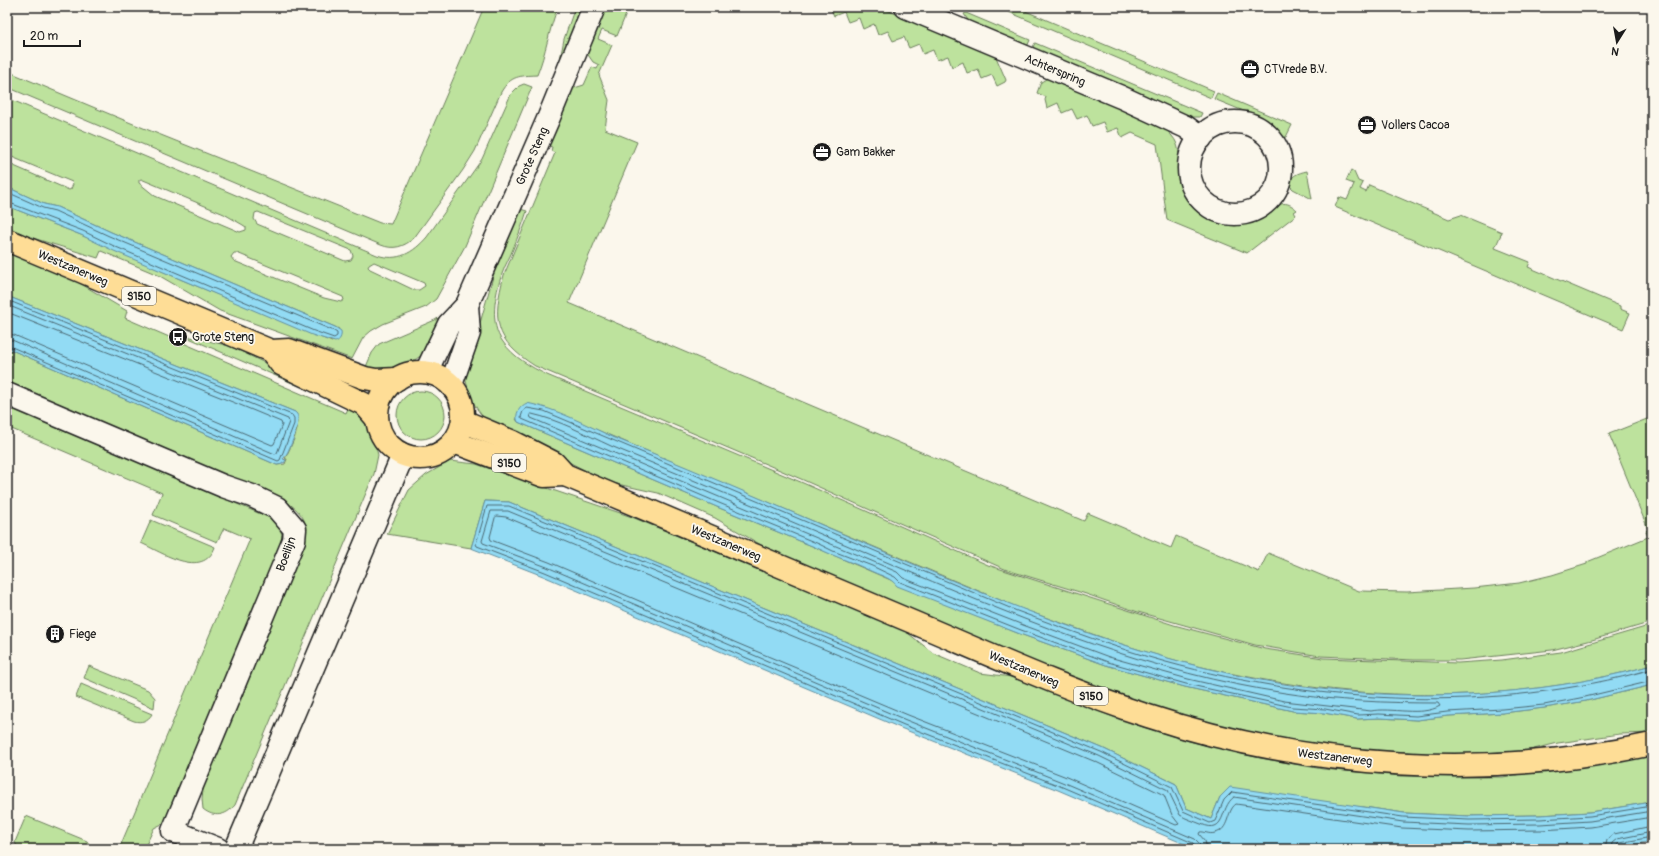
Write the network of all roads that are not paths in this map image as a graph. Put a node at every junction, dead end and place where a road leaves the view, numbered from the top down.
1 (594, 7) edge
2 (906, 7) edge
3 (1201, 138) junction
4 (7, 240) edge
5 (467, 305) junction
6 (271, 351) junction
7 (426, 372) junction
8 (397, 379) junction
9 (451, 385) junction
10 (7, 394) edge
11 (377, 420) junction
12 (463, 421) junction
13 (454, 442) junction
14 (403, 455) junction
15 (565, 475) junction
16 (1652, 744) edge
17 (218, 849) edge
18 (236, 849) edge

1 - 5 street, Grote Steng
2 - 3 street, Achterspring
3 - 3 street
4 - 6 main road, Westzanerweg / S150
5 - 7 street, Grote Steng
5 - 9 street, Grote Steng
6 - 8 main road, Westzanerweg / S150
6 - 11 main road, Westzanerweg / S150
7 - 8 main road, S150
7 - 9 main road, S150
8 - 11 main road, S150
9 - 12 main road, S150
10 - 17 street, Boeilijn
11 - 14 main road, S150
12 - 13 main road, S150
12 - 15 main road, Westzanerweg / S150
13 - 14 main road, S150
13 - 15 main road, Westzanerweg / S150
14 - 18 street
15 - 16 main road, Westzanerweg / S150

